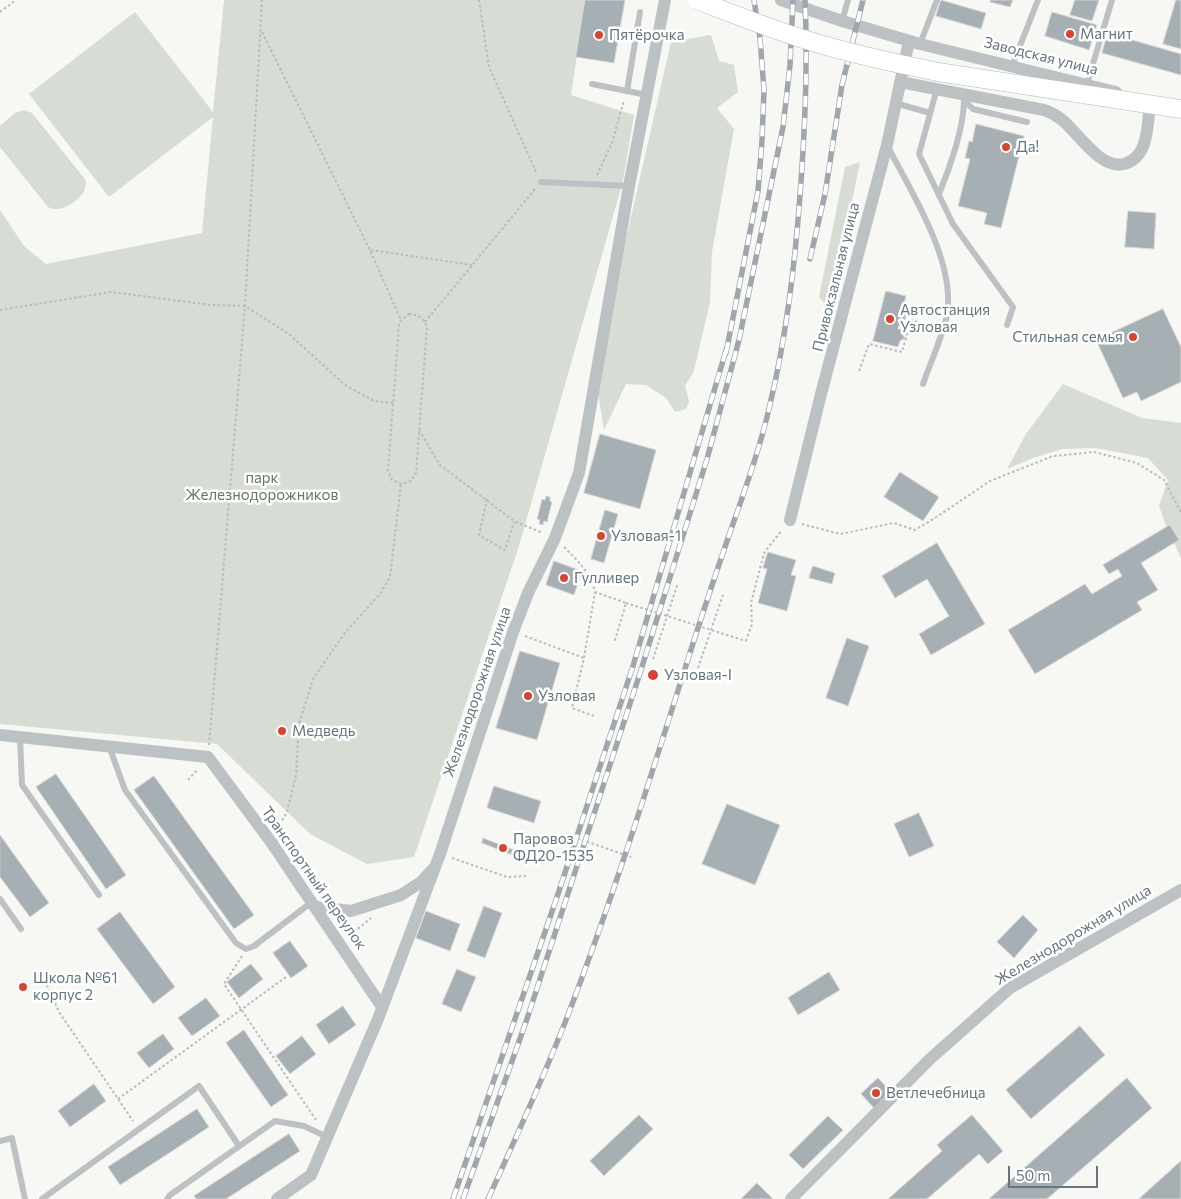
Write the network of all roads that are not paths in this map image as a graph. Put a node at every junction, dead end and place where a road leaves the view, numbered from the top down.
1 (665, 0) edge
2 (697, 0) edge
3 (781, 0) edge
4 (848, 0) edge
5 (937, 0) edge
6 (1038, 0) edge
7 (1112, 0) edge
8 (640, 12) dead end
9 (842, 21) junction
10 (914, 43) junction
11 (1012, 66) junction
12 (900, 82) junction
13 (592, 84) dead end
14 (1087, 84) junction
15 (627, 91) junction
16 (646, 95) junction
17 (964, 97) junction
18 (895, 103) junction
19 (1150, 105) junction
20 (1181, 109) edge
21 (930, 113) junction
22 (1026, 122) dead end
23 (886, 145) junction
24 (541, 182) road end
25 (629, 186) junction
26 (938, 194) junction
27 (1007, 325) dead end
28 (923, 384) dead end
29 (790, 520) road end
30 (0, 735) edge
31 (20, 738) junction
32 (109, 746) junction
33 (435, 866) junction
34 (1181, 890) edge
35 (99, 895) dead end
36 (0, 899) edge
37 (314, 904) junction
38 (21, 929) dead end
39 (382, 1006) junction
40 (327, 1137) junction
41 (0, 1140) edge
42 (239, 1146) junction
43 (25, 1199) edge
44 (42, 1199) edge
45 (167, 1199) edge
46 (277, 1199) edge
47 (791, 1199) edge

1 - 16 street
2 - 19 main road, bridge
3 - 9 street, Заводская улица
4 - 9 lane
5 - 10 lane
6 - 11 lane
7 - 14 lane
8 - 15 lane
9 - 10 street, Заводская улица
10 - 11 street, Заводская улица
10 - 12 street, Привокзальная улица
11 - 14 street, Заводская улица
12 - 17 street
12 - 18 street, Привокзальная улица
13 - 15 lane
14 - 20 street, Заводская улица
15 - 16 lane
16 - 25 street
17 - 19 street
17 - 21 lane
17 - 22 lane
17 - 26 lane
18 - 21 lane
18 - 23 street, Привокзальная улица
19 - 20 main road
21 - 26 lane
23 - 28 lane
23 - 29 street, Привокзальная улица
24 - 25 lane
25 - 33 street, Железнодорожная улица
26 - 27 lane
30 - 31 street
31 - 32 street
31 - 35 lane
32 - 37 street, Транспортный переулок
32 - 37 lane
33 - 37 street
33 - 39 street, Железнодорожная улица
34 - 47 street, Железнодорожная улица
36 - 38 lane
37 - 39 street, Транспортный переулок
39 - 40 street
40 - 42 lane
40 - 46 street
41 - 43 lane
42 - 44 lane
42 - 45 lane

